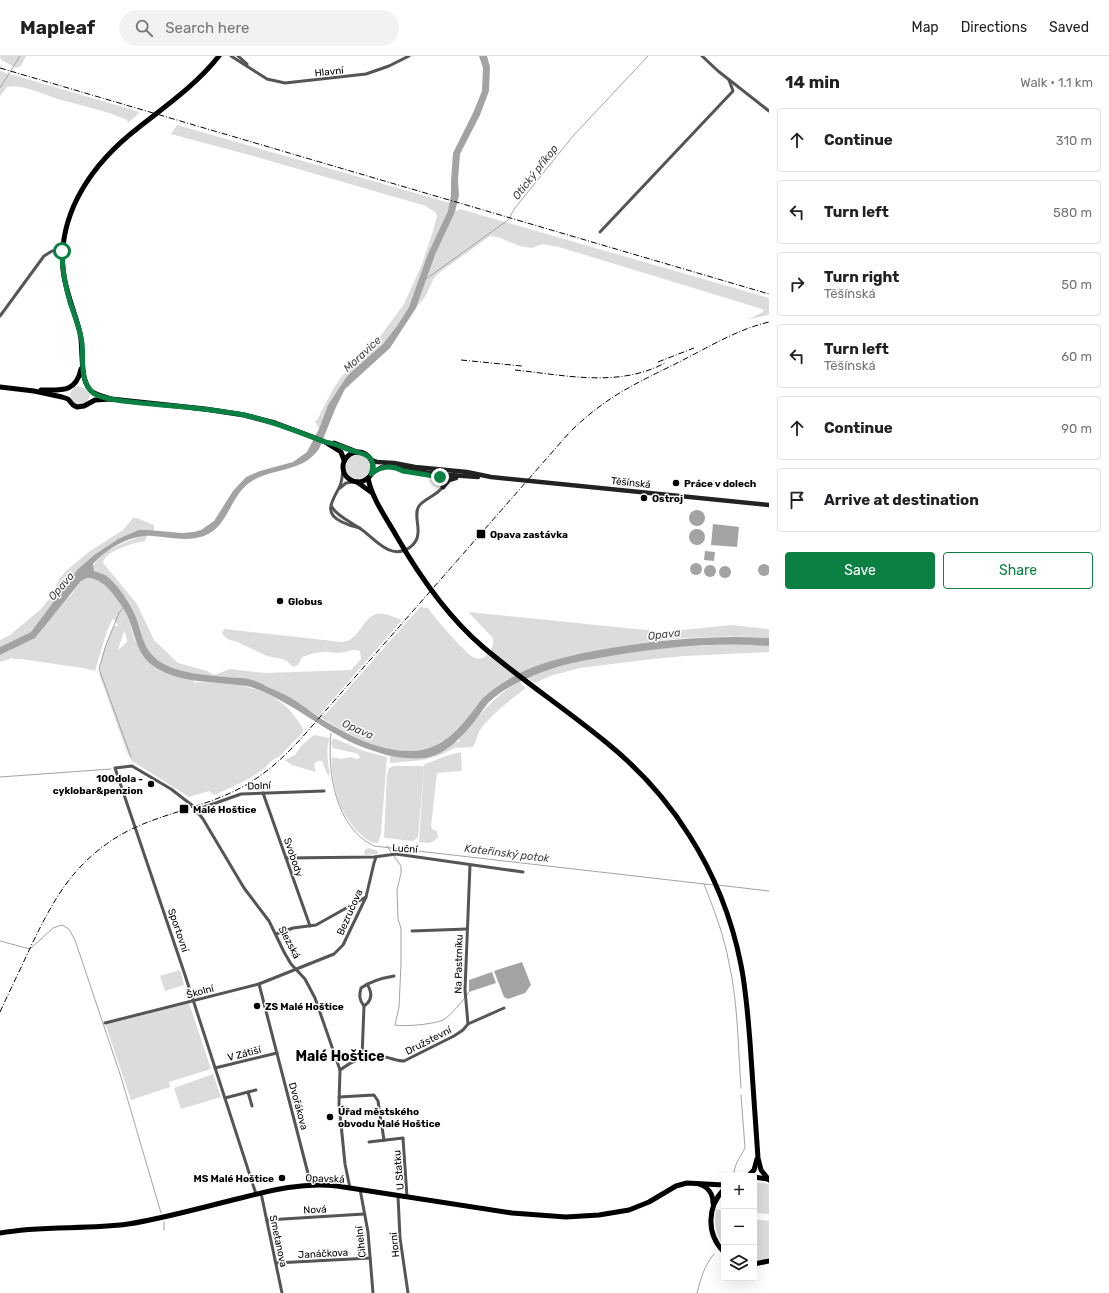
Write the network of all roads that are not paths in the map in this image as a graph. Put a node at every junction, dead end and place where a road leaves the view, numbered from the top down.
1 (219, 56) edge
2 (231, 56) edge
3 (238, 56) edge
4 (409, 56) edge
5 (702, 56) edge
6 (251, 68) junction
7 (729, 80) junction
8 (769, 111) edge
9 (600, 232) dead end
10 (62, 251) junction
11 (0, 316) edge
12 (83, 356) junction
13 (72, 386) junction
14 (0, 387) edge
15 (90, 388) junction
16 (34, 391) junction
17 (111, 399) junction
18 (69, 401) junction
19 (88, 403) junction
20 (325, 442) junction
21 (356, 452) junction
22 (344, 460) junction
23 (371, 460) junction
24 (398, 468) junction
25 (343, 470) junction
26 (446, 473) junction
27 (370, 476) junction
28 (481, 477) junction
29 (491, 477) junction
30 (355, 482) junction
31 (443, 487) junction
32 (337, 490) junction
33 (374, 496) junction
34 (769, 505) edge
35 (115, 768) joint
36 (324, 791) dead end
37 (263, 793) junction
38 (196, 810) junction
39 (376, 857) junction
40 (286, 858) junction
41 (470, 865) junction
42 (522, 872) dead end
43 (366, 897) junction
44 (310, 926) junction
45 (467, 929) junction
46 (412, 931) dead end
47 (276, 934) junction
48 (297, 969) junction
49 (394, 976) dead end
50 (259, 984) junction
51 (367, 984) junction
52 (194, 1002) junction
53 (364, 1006) junction
54 (504, 1008) dead end
55 (105, 1023) dead end
56 (468, 1024) junction
57 (277, 1053) junction
58 (336, 1056) junction
59 (362, 1058) junction
60 (353, 1061) junction
61 (215, 1068) junction
62 (340, 1070) junction
63 (256, 1090) dead end
64 (248, 1092) junction
65 (339, 1097) junction
66 (225, 1098) junction
67 (252, 1106) dead end
68 (384, 1140) junction
69 (369, 1142) dead end
70 (758, 1158) junction
71 (751, 1173) edge
72 (757, 1178) edge
73 (769, 1180) edge
74 (696, 1182) junction
75 (312, 1185) junction
76 (721, 1185) edge
77 (350, 1188) junction
78 (360, 1190) junction
79 (259, 1193) junction
80 (721, 1193) edge
81 (398, 1196) junction
82 (408, 1197) junction
83 (713, 1205) junction
84 (364, 1214) junction
85 (267, 1220) junction
86 (0, 1233) edge
87 (721, 1248) edge
88 (370, 1258) junction
89 (769, 1261) edge
90 (276, 1263) junction
91 (757, 1263) edge
92 (282, 1293) edge
93 (374, 1293) edge
94 (408, 1293) edge

1 - 10 main road
2 - 6 street, Hlavní
3 - 6 street, Hlavní
4 - 6 street, Hlavní
5 - 7 street
7 - 8 street
7 - 9 street
10 - 11 street
10 - 12 main road
12 - 13 main road
12 - 15 main road
13 - 15 main road
13 - 16 main road
13 - 18 main road
14 - 16 main road
15 - 17 main road
15 - 19 main road
16 - 18 main road
17 - 19 main road
17 - 20 main road
18 - 19 main road
20 - 21 main road, Těšínská
20 - 22 main road
21 - 22 main road
21 - 23 main road, Těšínská
22 - 25 main road
23 - 26 street, Těšínská
23 - 27 main road
24 - 26 street, Těšínská
24 - 27 street, Těšínská
24 - 31 street
25 - 30 main road
25 - 32 street
26 - 28 street, Těšínská
26 - 29 street, Těšínská
26 - 31 street
27 - 30 main road, Těšínská
27 - 33 main road
28 - 29 street, Těšínská
28 - 31 street
29 - 34 street, Těšínská
30 - 32 street
30 - 33 main road
31 - 32 street
33 - 70 main road
35 - 38 street, Slezská
35 - 52 street, Sportovní
36 - 37 street, Dolní
37 - 38 street, Dolní
37 - 40 street, Svobody
38 - 47 street, Slezská
39 - 40 street, Luční
39 - 41 street, Luční
39 - 43 street, Bezručova
40 - 44 street, Svobody
41 - 42 street, Luční
41 - 45 street, Na Pastrníku
43 - 44 street
43 - 48 street, Bezručova
44 - 47 street
45 - 46 street, Na Pastrníku
45 - 56 street, Na Pastrníku
47 - 48 street, Slezská
48 - 50 street, Školní
48 - 58 street, Slezská
49 - 51 street
50 - 52 street, Školní
50 - 57 street, Dvořákova
51 - 53 street
51 - 53 street
52 - 55 street, Školní
52 - 61 street, Sportovní
53 - 59 street
54 - 56 street, Družstevní
56 - 59 street, Družstevní
57 - 61 street, V Zátiší
57 - 75 street, Dvořákova
58 - 60 street
58 - 62 street, Slezská
59 - 60 street, Družstevní
60 - 62 street, Družstevní
61 - 66 street, Sportovní
62 - 65 street, Slezská
63 - 64 street
64 - 66 street
64 - 67 street
65 - 68 street
65 - 77 street, Slezská
66 - 79 street, Sportovní
68 - 69 street
68 - 82 street, U Statku
70 - 71 main road
70 - 73 main road
72 - 73 main road
74 - 76 main road, Opavská
74 - 82 main road, Opavská
74 - 83 main road
75 - 77 main road, Opavská
75 - 79 main road, Opavská
77 - 78 main road, Opavská
78 - 81 main road, Opavská
78 - 84 street, Cihelní
79 - 85 street, Smetanova
79 - 86 main road, Opavská
80 - 83 main road
81 - 82 main road, Opavská
81 - 94 street, Horní
83 - 87 main road
84 - 85 street, Nová
84 - 88 street, Cihelní
85 - 90 street, Smetanova
88 - 90 street, Janáčkova
88 - 93 street, Cihelní
89 - 91 main road
90 - 92 street, Smetanova

